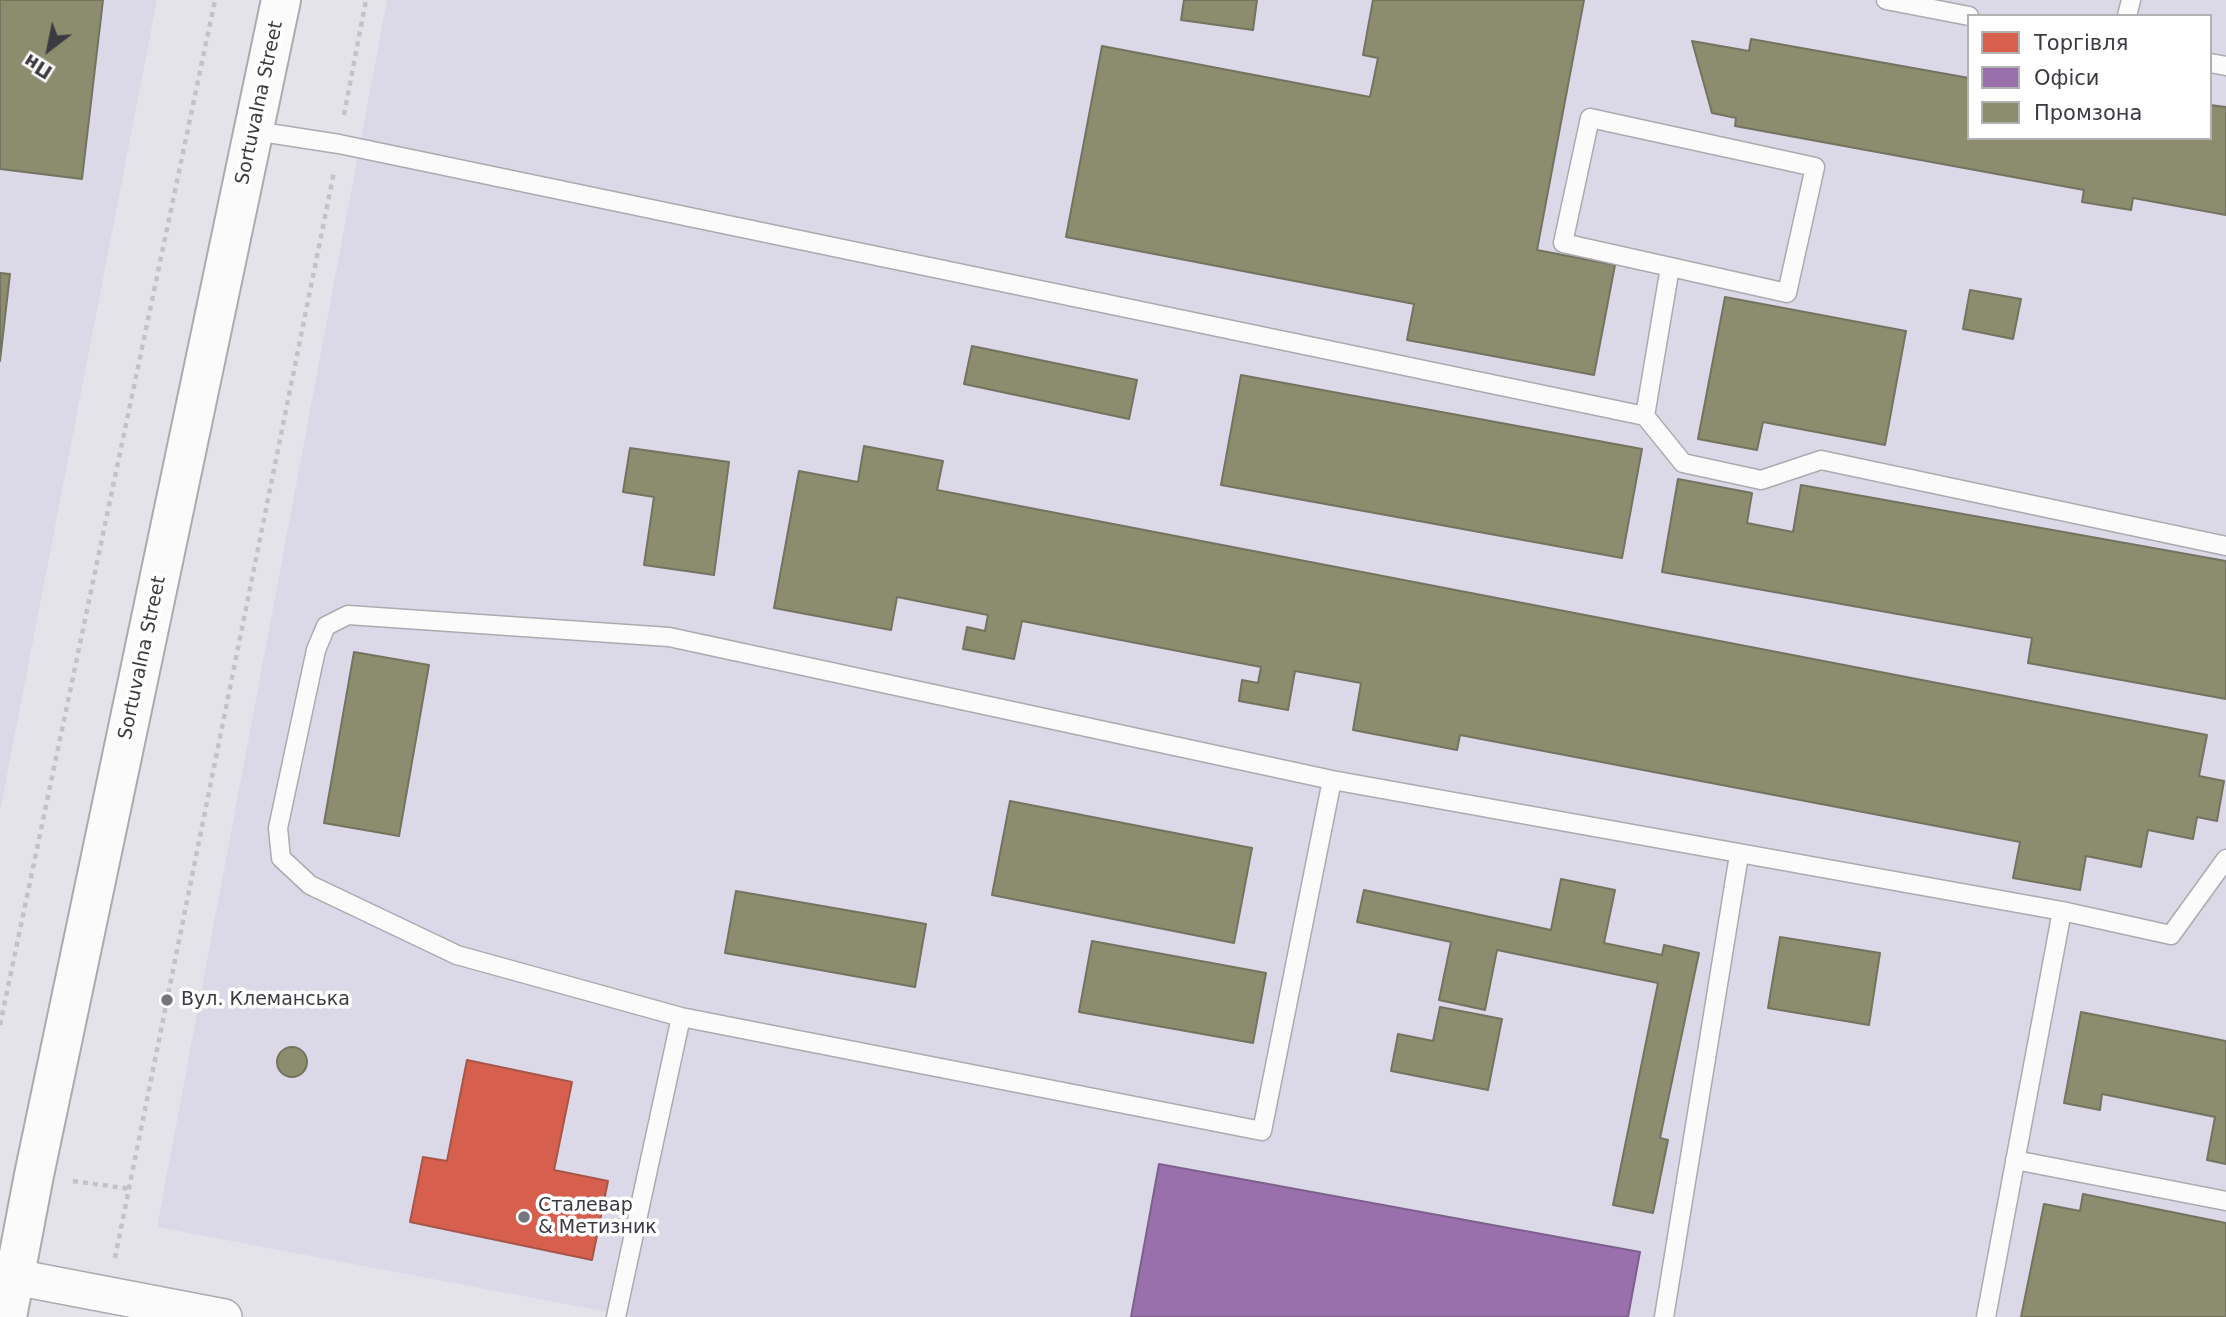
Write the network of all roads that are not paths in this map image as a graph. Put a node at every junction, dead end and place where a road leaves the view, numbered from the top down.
1 (281, 0) edge
2 (1886, 0) edge
3 (1967, 16) edge
4 (255, 131) junction
5 (1670, 267) junction
6 (1645, 416) junction
7 (2226, 546) edge
8 (1332, 780) junction
9 (1739, 855) junction
10 (2226, 859) edge
11 (2062, 911) junction
12 (681, 1017) junction
13 (2015, 1160) junction
14 (2226, 1201) edge
15 (15, 1278) junction
16 (7, 1317) edge
17 (224, 1317) edge
18 (616, 1317) edge
19 (1664, 1317) edge
20 (1986, 1317) edge

1 - 4 street, Sortuvalna Street
2 - 3 lane
4 - 6 lane
4 - 15 street, Sortuvalna Street
5 - 5 lane
5 - 6 lane
6 - 7 lane
8 - 9 lane
8 - 12 lane
8 - 12 lane
9 - 11 lane
9 - 19 lane
10 - 11 lane
11 - 13 lane
12 - 18 lane
13 - 14 lane
13 - 20 lane
15 - 16 street, Sortuvalna Street
15 - 17 street

